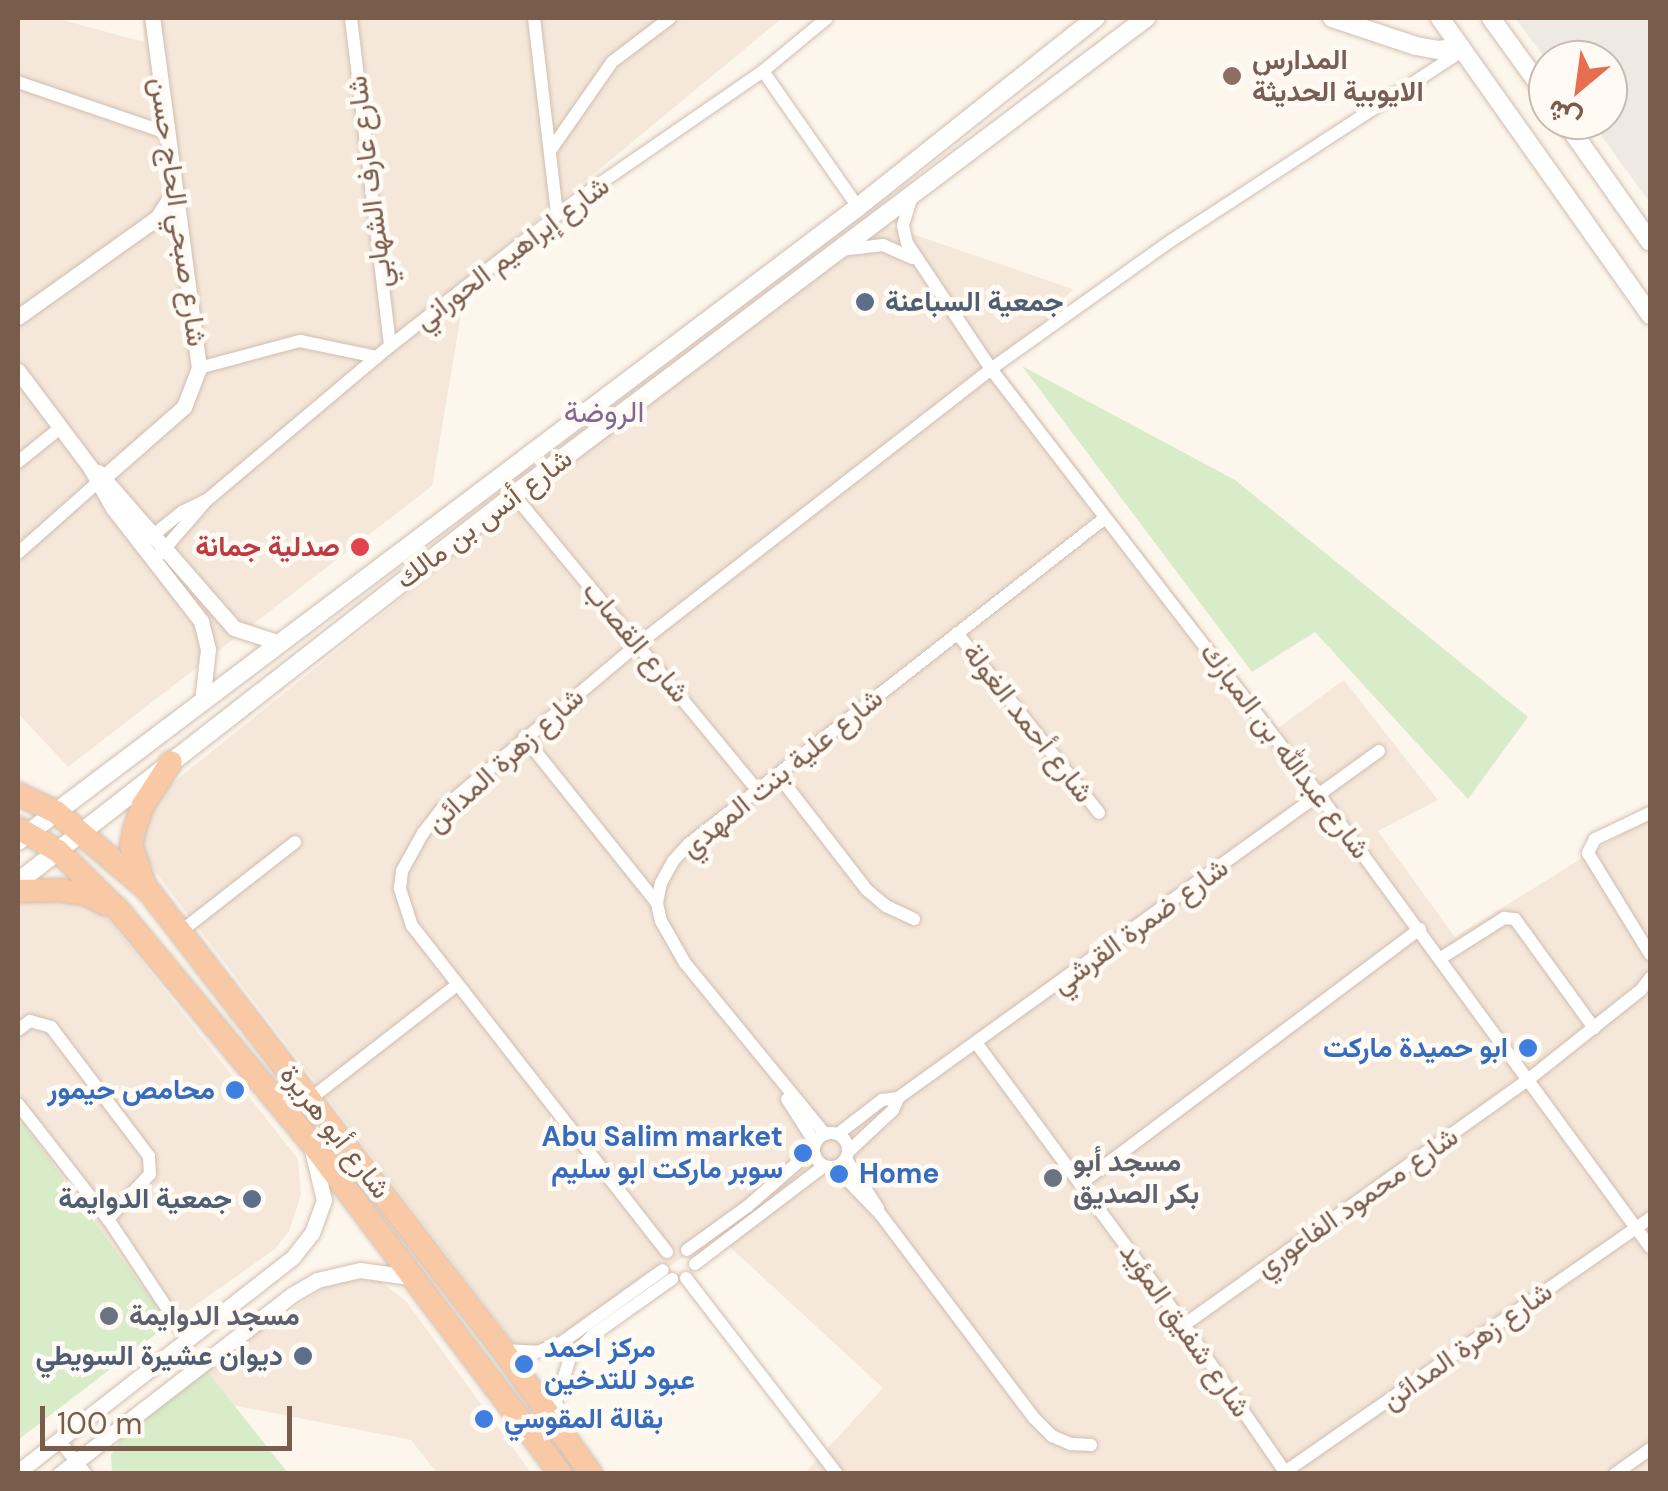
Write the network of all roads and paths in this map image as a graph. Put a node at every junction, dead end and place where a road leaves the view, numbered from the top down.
1 (152, 18) edge
2 (352, 18) edge
3 (534, 18) edge
4 (670, 18) edge
5 (827, 18) edge
6 (1096, 18) edge
7 (1147, 18) edge
8 (1332, 18) edge
9 (1440, 18) edge
10 (1492, 18) edge
11 (1462, 48) junction
12 (1528, 69) edge
13 (763, 71) junction
14 (18, 82) edge
15 (167, 134) junction
16 (1578, 140) edge
17 (550, 151) junction
18 (174, 192) junction
19 (911, 198) junction
20 (858, 207) junction
21 (558, 215) junction
22 (1650, 242) edge
23 (841, 250) junction
24 (914, 259) junction
25 (1650, 315) edge
26 (18, 317) edge
27 (390, 346) junction
28 (377, 357) junction
29 (199, 368) junction
30 (991, 368) junction
31 (18, 372) edge
32 (60, 428) junction
33 (18, 462) edge
34 (101, 480) junction
35 (514, 495) junction
36 (207, 500) junction
37 (1105, 518) junction
38 (149, 538) junction
39 (18, 552) edge
40 (161, 553) junction
41 (957, 632) junction
42 (280, 644) junction
43 (638, 644) junction
44 (202, 702) junction
45 (524, 737) junction
46 (1380, 751) dead end
47 (171, 762) junction
48 (778, 775) junction
49 (757, 790) junction
50 (18, 794) edge
51 (1320, 796) junction
52 (56, 812) junction
53 (1099, 813) dead end
54 (1650, 813) edge
55 (80, 832) junction
56 (21, 834) edge
57 (295, 842) dead end
58 (58, 851) junction
59 (18, 882) edge
60 (18, 890) edge
61 (148, 890) junction
62 (657, 903) junction
63 (119, 911) junction
64 (914, 919) dead end
65 (1420, 929) junction
66 (180, 932) junction
67 (1650, 954) edge
68 (1441, 958) junction
69 (1650, 978) edge
70 (457, 986) junction
71 (1594, 1028) junction
72 (18, 1030) edge
73 (977, 1044) junction
74 (1529, 1079) junction
75 (898, 1098) junction
76 (310, 1100) junction
77 (18, 1104) edge
78 (823, 1140) junction
79 (310, 1141) junction
80 (838, 1161) junction
81 (1080, 1184) junction
82 (108, 1218) junction
83 (1650, 1218) edge
84 (1638, 1227) junction
85 (1650, 1246) edge
86 (687, 1250) junction
87 (667, 1252) junction
88 (694, 1264) junction
89 (674, 1276) junction
90 (410, 1277) junction
91 (1184, 1324) junction
92 (186, 1337) junction
93 (503, 1350) junction
94 (552, 1415) junction
95 (58, 1440) junction
96 (1091, 1445) dead end
97 (1650, 1448) edge
98 (81, 1468) edge
99 (18, 1472) edge
100 (1284, 1473) edge
101 (60, 1474) edge
102 (560, 1474) edge
103 (591, 1474) edge
104 (837, 1474) edge
105 (1615, 1474) edge

1 - 15 street, شارع صبحي الحاج حسن
2 - 27 street, شارع عارف الشهابي
3 - 17 street
4 - 17 street
5 - 13 street, شارع إبراهيم الحوراني
6 - 20 main road, شارع أنس بن مالك
7 - 19 main road, شارع أنس بن مالك
8 - 11 main road
9 - 11 main road
10 - 12 main road
11 - 25 main road
11 - 30 street, شارع زهرة المدائن
13 - 20 street
13 - 21 street, شارع إبراهيم الحوراني
14 - 15 street
15 - 18 street, شارع صبحي الحاج حسن
16 - 22 main road
17 - 21 street
18 - 26 street
18 - 29 street, شارع صبحي الحاج حسن
19 - 23 main road, شارع أنس بن مالك
19 - 24 street, شارع عبدالله بن المبارك
20 - 42 main road, شارع أنس بن مالك
21 - 27 street, شارع إبراهيم الحوراني
23 - 24 street
23 - 35 main road, شارع أنس بن مالك
24 - 30 street, شارع عبدالله بن المبارك
27 - 28 street, شارع إبراهيم الحوراني
28 - 29 street
28 - 36 street, شارع إبراهيم الحوراني
29 - 34 street, شارع صبحي الحاج حسن
30 - 37 street, شارع عبدالله بن المبارك
30 - 43 street, شارع زهرة المدائن
31 - 32 street
32 - 33 street
32 - 34 street
34 - 38 street
34 - 39 street
35 - 43 street, شارع القصاب
35 - 47 main road, شارع أنس بن مالك
36 - 38 street, شارع إبراهيم الحوراني
36 - 40 street, شارع إبراهيم الحوراني
37 - 41 street, شارع علية بنت المهدي
37 - 51 street, شارع عبدالله بن المبارك
38 - 40 street
40 - 42 street
40 - 44 street
41 - 48 street, شارع علية بنت المهدي
41 - 53 street, شارع أحمد الغولة
42 - 44 main road, شارع أنس بن مالك
43 - 45 street, شارع زهرة المدائن
43 - 49 street, شارع القصاب
44 - 52 main road, شارع أنس بن مالك
45 - 62 street
45 - 70 street, شارع زهرة المدائن
46 - 51 street, شارع ضمرة القرشي
47 - 55 main road, شارع أنس بن مالك
47 - 61 highway
48 - 49 street, شارع علية بنت المهدي
48 - 64 street
49 - 62 street, شارع علية بنت المهدي
50 - 52 highway, شارع أبو هريرة
51 - 65 street, شارع عبدالله بن المبارك
51 - 73 street, شارع ضمرة القرشي
52 - 55 highway, شارع أبو هريرة
52 - 56 main road, شارع أنس بن مالك
54 - 67 street
55 - 58 main road, شارع أنس بن مالك
55 - 61 highway, شارع أبو هريرة
56 - 58 highway, شارع أبو هريرة
57 - 66 street
58 - 59 main road, شارع أنس بن مالك
58 - 63 highway, شارع أبو هريرة
60 - 63 highway
61 - 66 highway, شارع أبو هريرة
62 - 78 street
63 - 79 highway, شارع أبو هريرة
65 - 68 street, شارع عبدالله بن المبارك
65 - 81 street
66 - 76 highway, شارع أبو هريرة
68 - 71 street
68 - 74 street, شارع عبدالله بن المبارك
69 - 71 street
70 - 76 street
70 - 87 street, شارع زهرة المدائن
71 - 74 street
72 - 82 street
73 - 75 street, شارع ضمرة القرشي
73 - 81 street, شارع شفيق المؤيد
74 - 84 street, شارع عبدالله بن المبارك
74 - 91 street, شارع محمود الفاعوري
75 - 78 street, شارع ضمرة القرشي
75 - 80 street, شارع ضمرة القرشي
76 - 93 highway, شارع أبو هريرة
77 - 82 street
78 - 80 street
78 - 80 street
78 - 86 street, شارع ضمرة القرشي
79 - 90 highway, شارع أبو هريرة
79 - 92 street
80 - 88 street, شارع ضمرة القرشي
80 - 96 street
81 - 91 street, شارع شفيق المؤيد
82 - 92 street
83 - 84 street, شارع زهرة المدائن
84 - 85 street, شارع عبدالله بن المبارك
84 - 100 street, شارع زهرة المدائن
86 - 87 street
86 - 88 street
87 - 89 street
88 - 89 street
89 - 93 street
89 - 94 street
89 - 104 street
90 - 98 street
90 - 102 highway, شارع أبو هريرة
91 - 100 street, شارع شفيق المؤيد
92 - 95 street
93 - 94 highway, شارع أبو هريرة
94 - 103 highway, شارع أبو هريرة
95 - 98 street
95 - 99 street
97 - 105 street
98 - 101 street

